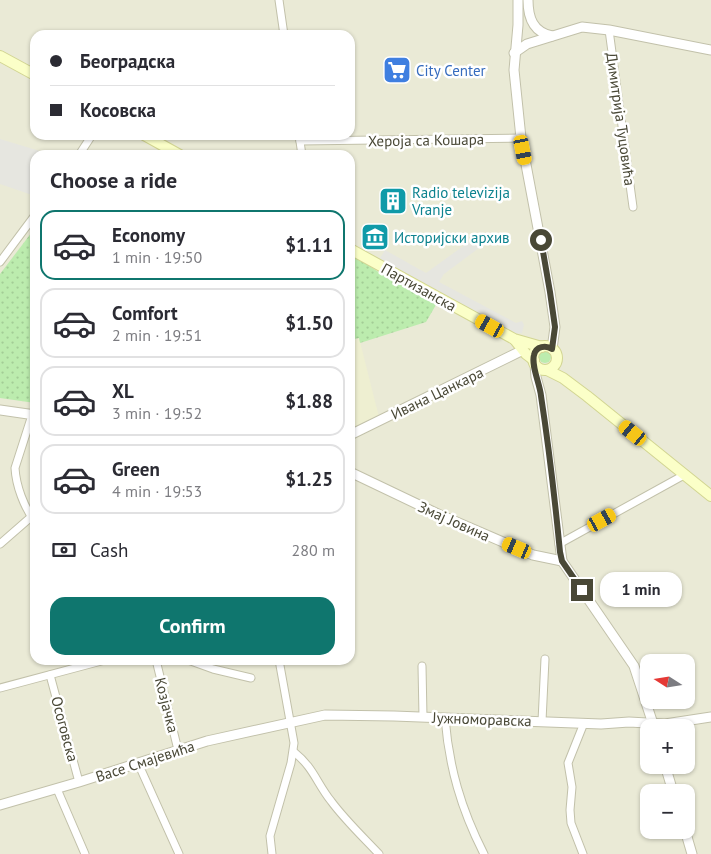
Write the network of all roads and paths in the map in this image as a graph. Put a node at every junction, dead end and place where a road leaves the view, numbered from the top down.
1 (278, 0) edge
2 (518, 0) edge
3 (528, 0) edge
4 (283, 30) edge
5 (609, 30) junction
6 (553, 36) junction
7 (711, 50) edge
8 (514, 53) junction
9 (0, 56) edge
10 (30, 72) edge
11 (355, 138) edge
12 (521, 138) junction
13 (153, 140) edge
14 (171, 150) edge
15 (633, 207) dead end
16 (30, 222) edge
17 (355, 252) edge
18 (0, 262) edge
19 (514, 339) junction
20 (542, 347) junction
21 (552, 349) junction
22 (524, 350) junction
23 (556, 360) junction
24 (534, 362) junction
25 (547, 370) junction
26 (563, 378) junction
27 (540, 386) junction
28 (0, 410) edge
29 (30, 414) edge
30 (30, 426) edge
31 (355, 433) edge
32 (355, 474) edge
33 (684, 475) junction
34 (711, 496) edge
35 (30, 513) edge
36 (30, 522) edge
37 (0, 544) edge
38 (559, 544) junction
39 (562, 561) junction
40 (546, 659) dead end
41 (76, 665) edge
42 (157, 665) edge
43 (202, 665) edge
44 (280, 665) edge
45 (422, 666) dead end
46 (50, 675) junction
47 (251, 678) dead end
48 (0, 688) edge
49 (423, 717) junction
50 (711, 717) edge
51 (445, 718) junction
52 (651, 719) edge
53 (695, 719) edge
54 (542, 721) junction
55 (291, 723) junction
56 (584, 723) junction
57 (640, 724) edge
58 (178, 750) junction
59 (294, 752) junction
60 (138, 763) junction
61 (79, 782) junction
62 (57, 789) junction
63 (0, 805) edge
64 (688, 839) edge
65 (85, 854) edge
66 (179, 854) edge
67 (272, 854) edge
68 (379, 854) edge
69 (484, 854) edge
70 (583, 854) edge
71 (692, 854) edge

1 - 4 street
2 - 8 street
3 - 6 street
5 - 6 street
5 - 7 street
5 - 15 street, Димитрија Туцовића
6 - 8 street
8 - 12 street
9 - 10 main road
11 - 12 street, Хероја са Кошара
12 - 21 street
13 - 14 main road
16 - 18 street
17 - 19 main road, Партизанска
19 - 20 main road, Партизанска
19 - 22 main road, Партизанска
20 - 21 main road
20 - 24 main road
21 - 23 main road
22 - 24 main road, Партизанска
22 - 31 street, Ивана Цанкара
23 - 25 main road
23 - 26 main road
24 - 25 main road
24 - 27 street
25 - 26 main road
25 - 27 street
26 - 33 main road
27 - 38 street
28 - 29 street
30 - 35 street
32 - 39 street, Змај Јовина
33 - 34 main road
33 - 38 street
36 - 37 street
38 - 39 street
39 - 52 street
40 - 54 street, Јужноморавска
41 - 46 street
42 - 58 street, Козјачка
43 - 47 street
44 - 55 street
45 - 49 street, Јужноморавска
46 - 48 street
46 - 61 street, Осоговска
49 - 51 street, Јужноморавска
49 - 55 street, Јужноморавска
50 - 53 street, Јужноморавска
51 - 54 street, Јужноморавска
51 - 69 street
54 - 56 street, Јужноморавска
55 - 58 street, Васе Смајевића
55 - 59 street
56 - 57 street, Јужноморавска
56 - 70 street
58 - 60 street, Васе Смајевића
59 - 67 street
59 - 68 street
60 - 61 street, Васе Смајевића
60 - 66 street
61 - 62 street, Васе Смајевића
62 - 63 street, Васе Смајевића
62 - 65 street
64 - 71 street

